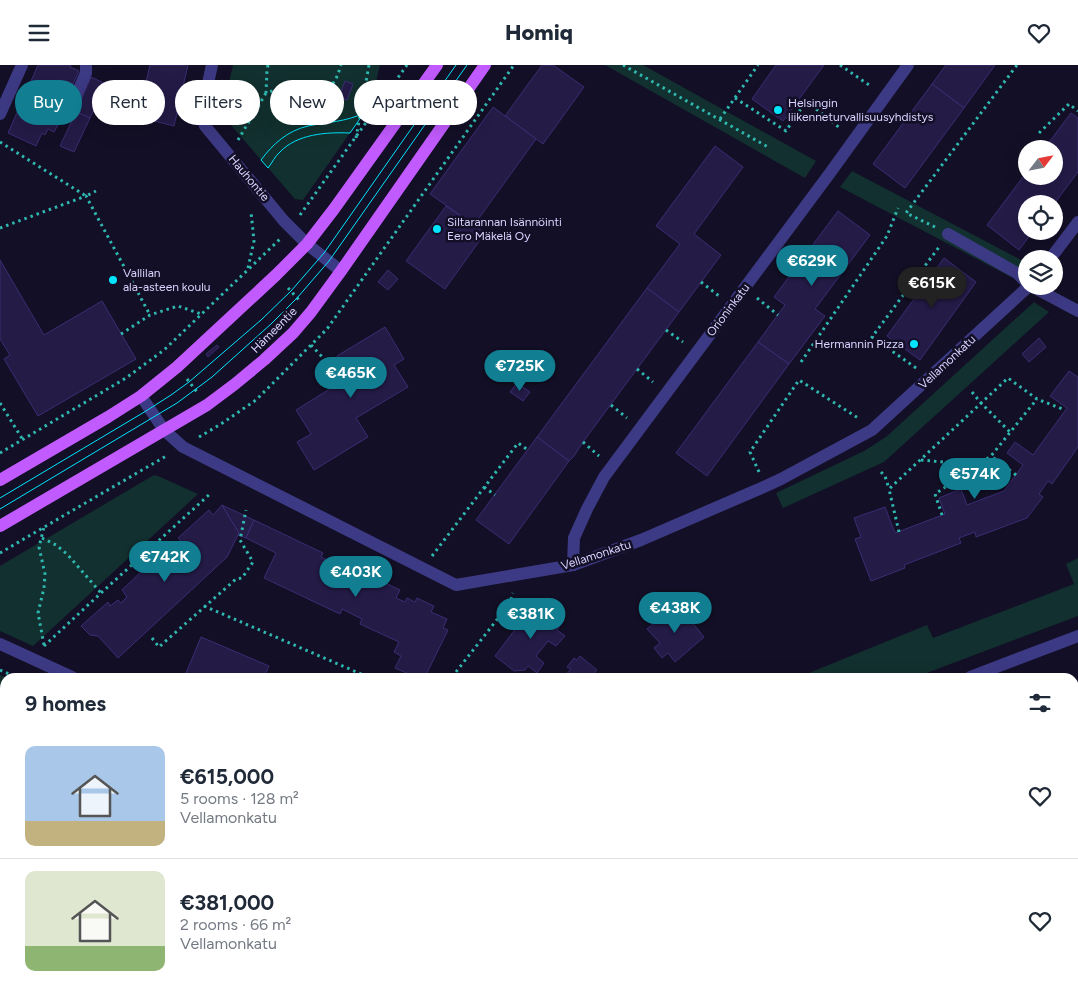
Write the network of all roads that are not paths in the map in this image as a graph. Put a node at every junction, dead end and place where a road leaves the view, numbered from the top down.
1 (22, 65) edge
2 (86, 65) edge
3 (212, 65) edge
4 (437, 65) edge
5 (485, 65) edge
6 (908, 65) edge
7 (82, 82) edge
8 (0, 114) edge
9 (1078, 222) edge
10 (948, 234) road end
11 (307, 244) junction
12 (1057, 250) edge
13 (341, 271) junction
14 (1018, 275) edge
15 (1020, 295) edge
16 (1047, 295) edge
17 (1078, 311) edge
18 (141, 396) junction
19 (164, 430) junction
20 (0, 480) edge
21 (0, 526) edge
22 (573, 565) junction
23 (1078, 636) edge
24 (0, 644) edge
25 (63, 673) edge
26 (981, 673) edge

1 - 8 street
2 - 7 street
3 - 11 street, Hauhontie
4 - 11 main road
5 - 13 main road, Hämeentie
6 - 22 street, Orioninkatu
9 - 12 street
10 - 14 street
11 - 13 street, Hauhontie
11 - 18 main road
13 - 19 main road, Hämeentie
15 - 22 street, Vellamonkatu
16 - 17 street
18 - 19 street, Vellamonkatu
18 - 20 main road
19 - 21 main road, Hämeentie
19 - 22 street, Vellamonkatu
23 - 26 street
24 - 25 street

